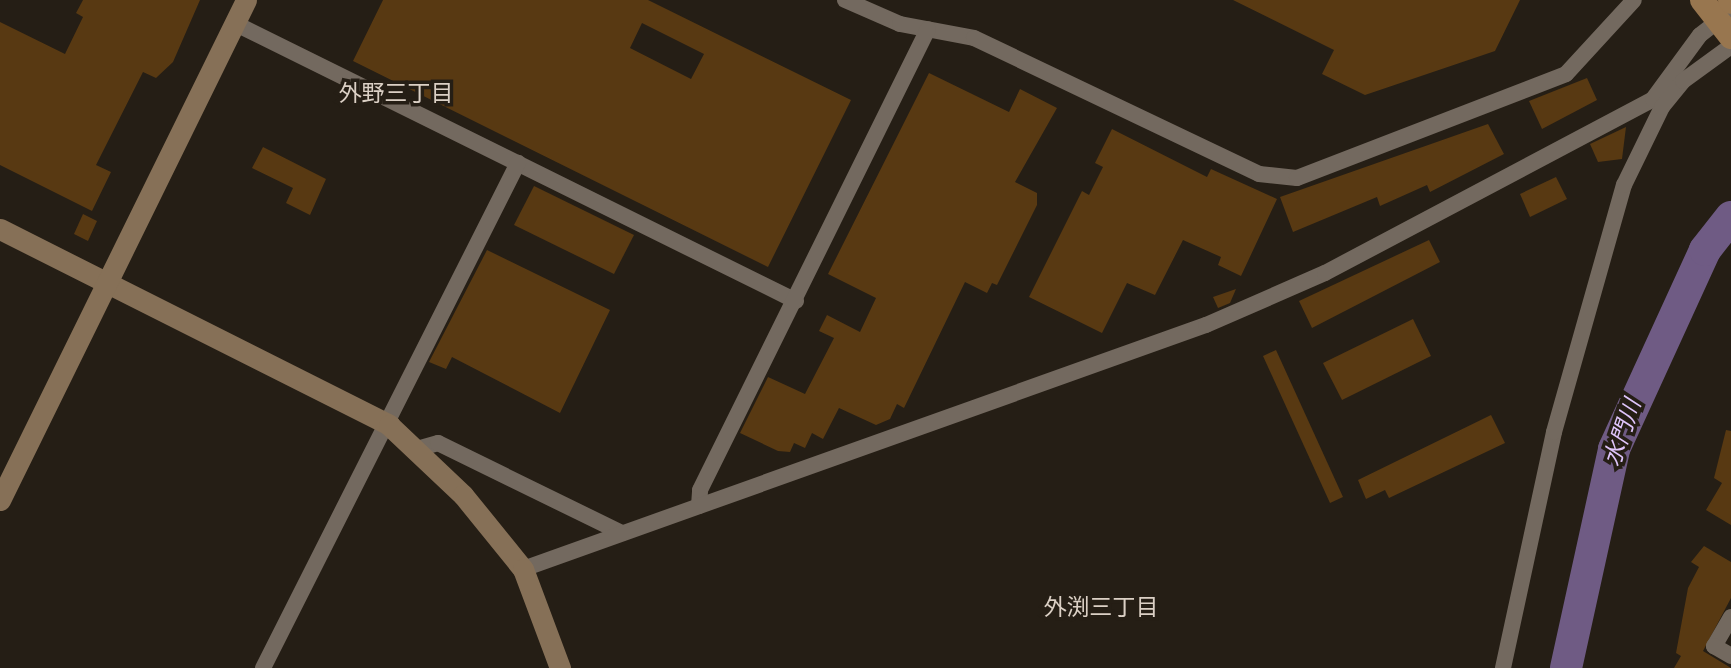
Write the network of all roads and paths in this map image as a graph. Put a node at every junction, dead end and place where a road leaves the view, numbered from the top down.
1 (246, 0) edge
2 (845, 0) edge
3 (1634, 0) edge
4 (1702, 0) edge
5 (1731, 11) edge
6 (234, 23) junction
7 (928, 29) junction
8 (1731, 37) edge
9 (1731, 46) edge
10 (1657, 103) junction
11 (518, 163) junction
12 (0, 229) edge
13 (109, 283) junction
14 (796, 301) junction
15 (389, 425) junction
16 (417, 449) junction
17 (0, 500) edge
18 (699, 506) junction
19 (622, 533) junction
20 (523, 569) junction
21 (1731, 617) edge
22 (1731, 656) edge
23 (264, 668) edge
24 (559, 668) edge
25 (1503, 668) edge

1 - 6 street
2 - 7 street
3 - 7 street
4 - 8 main road
5 - 10 street
6 - 11 street
6 - 13 street
7 - 14 street
9 - 10 street
10 - 18 street
10 - 25 street
11 - 14 street
11 - 15 street
12 - 13 street
13 - 15 street
13 - 17 street
14 - 18 street
15 - 16 street
15 - 23 street
16 - 19 street
16 - 20 street
18 - 19 street
19 - 20 street
20 - 24 street
21 - 22 street

